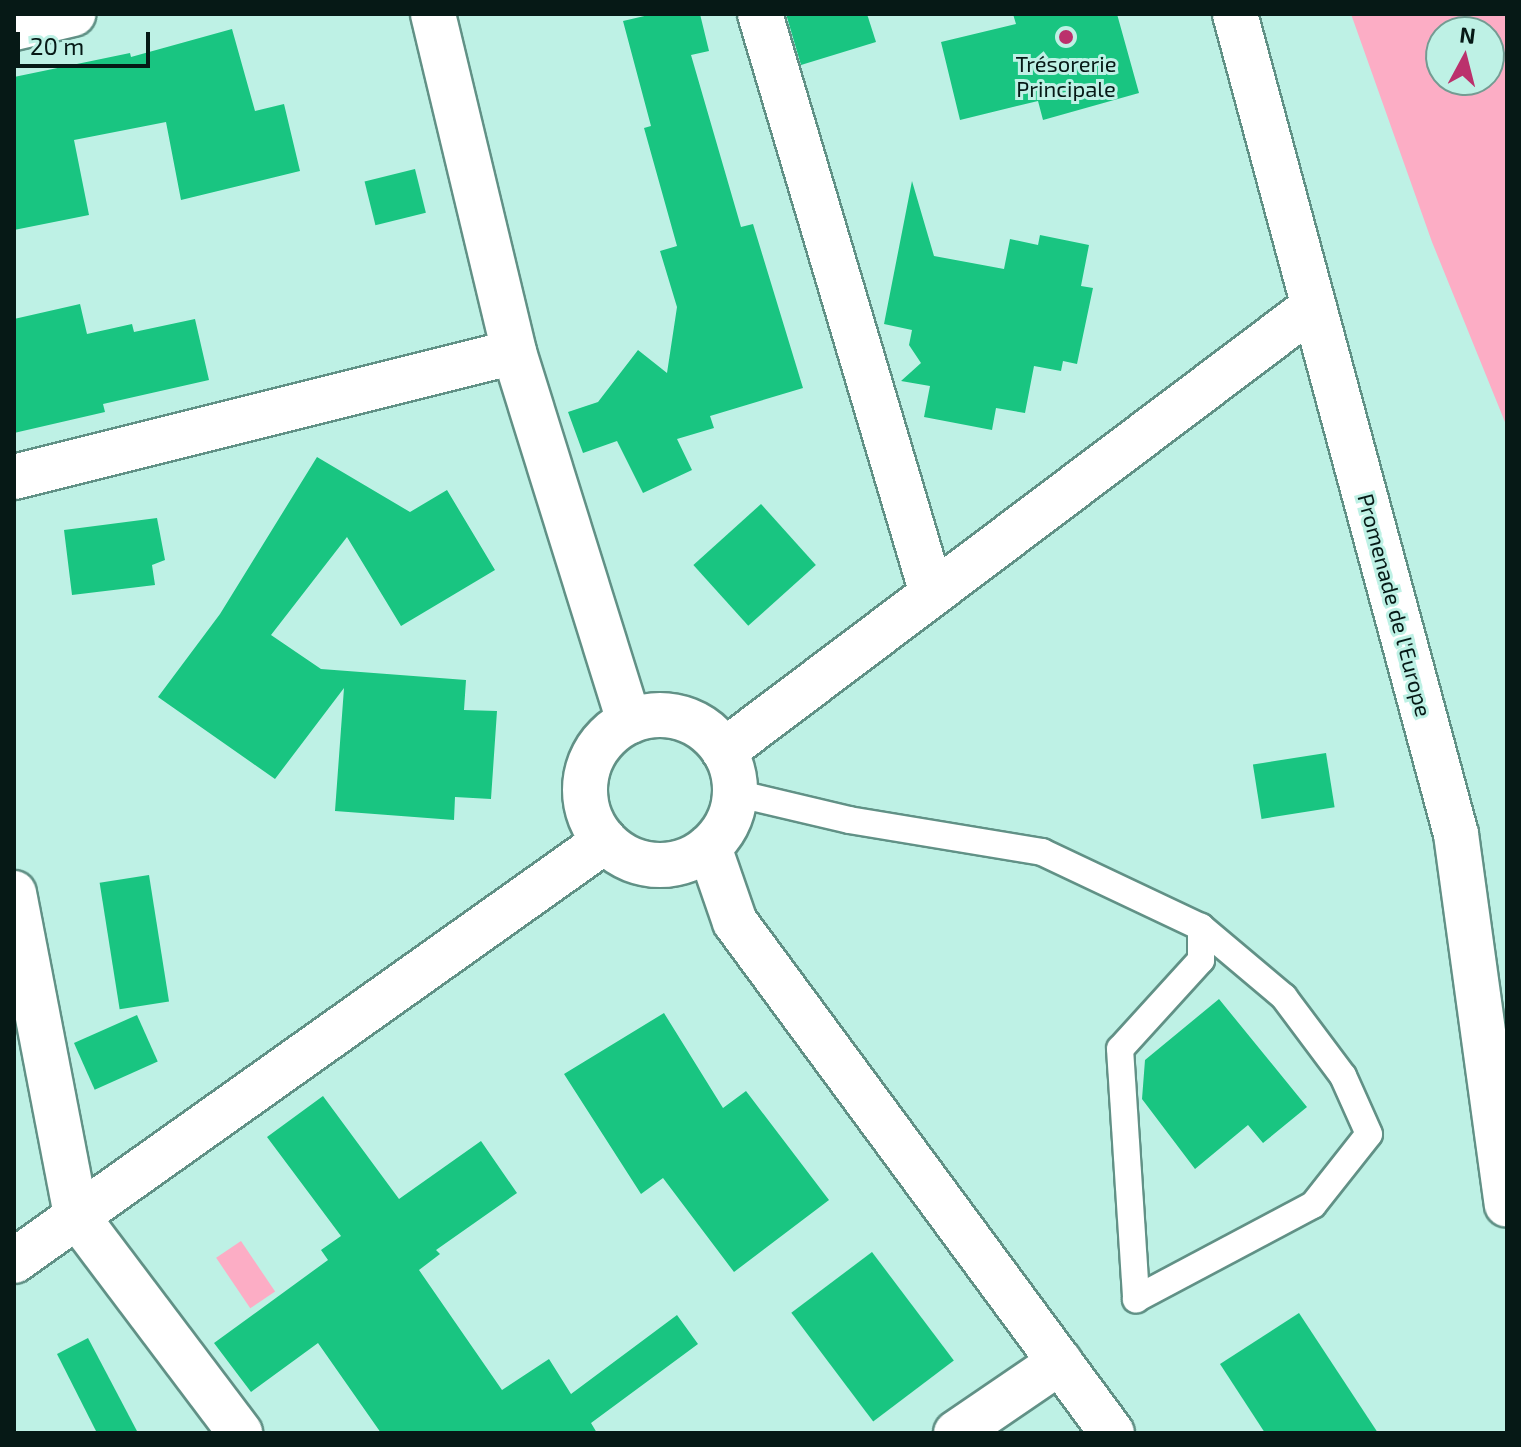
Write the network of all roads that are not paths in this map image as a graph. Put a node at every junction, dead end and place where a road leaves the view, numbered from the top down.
1 (73, 14) edge
2 (433, 14) edge
3 (760, 14) edge
4 (1235, 14) edge
5 (14, 28) edge
6 (1313, 307) junction
7 (514, 352) junction
8 (14, 477) edge
9 (931, 590) junction
10 (629, 722) junction
11 (724, 751) junction
12 (735, 793) junction
13 (605, 841) junction
14 (709, 847) junction
15 (14, 893) edge
16 (1201, 927) junction
17 (1507, 1205) edge
18 (76, 1215) junction
19 (14, 1261) edge
20 (1060, 1362) junction
21 (240, 1433) edge
22 (956, 1433) edge
23 (1112, 1433) edge

1 - 5 street
2 - 7 street
3 - 9 street
4 - 6 street, Promenade de l'Europe
6 - 9 street
6 - 17 street, Promenade de l'Europe
7 - 8 street
7 - 10 street
9 - 11 street
10 - 11 street
10 - 13 street
11 - 12 street
12 - 14 street
12 - 16 lane
13 - 14 street
13 - 18 street
14 - 20 street
15 - 18 street
16 - 16 lane
18 - 19 street
18 - 21 street
20 - 22 street
20 - 23 street

